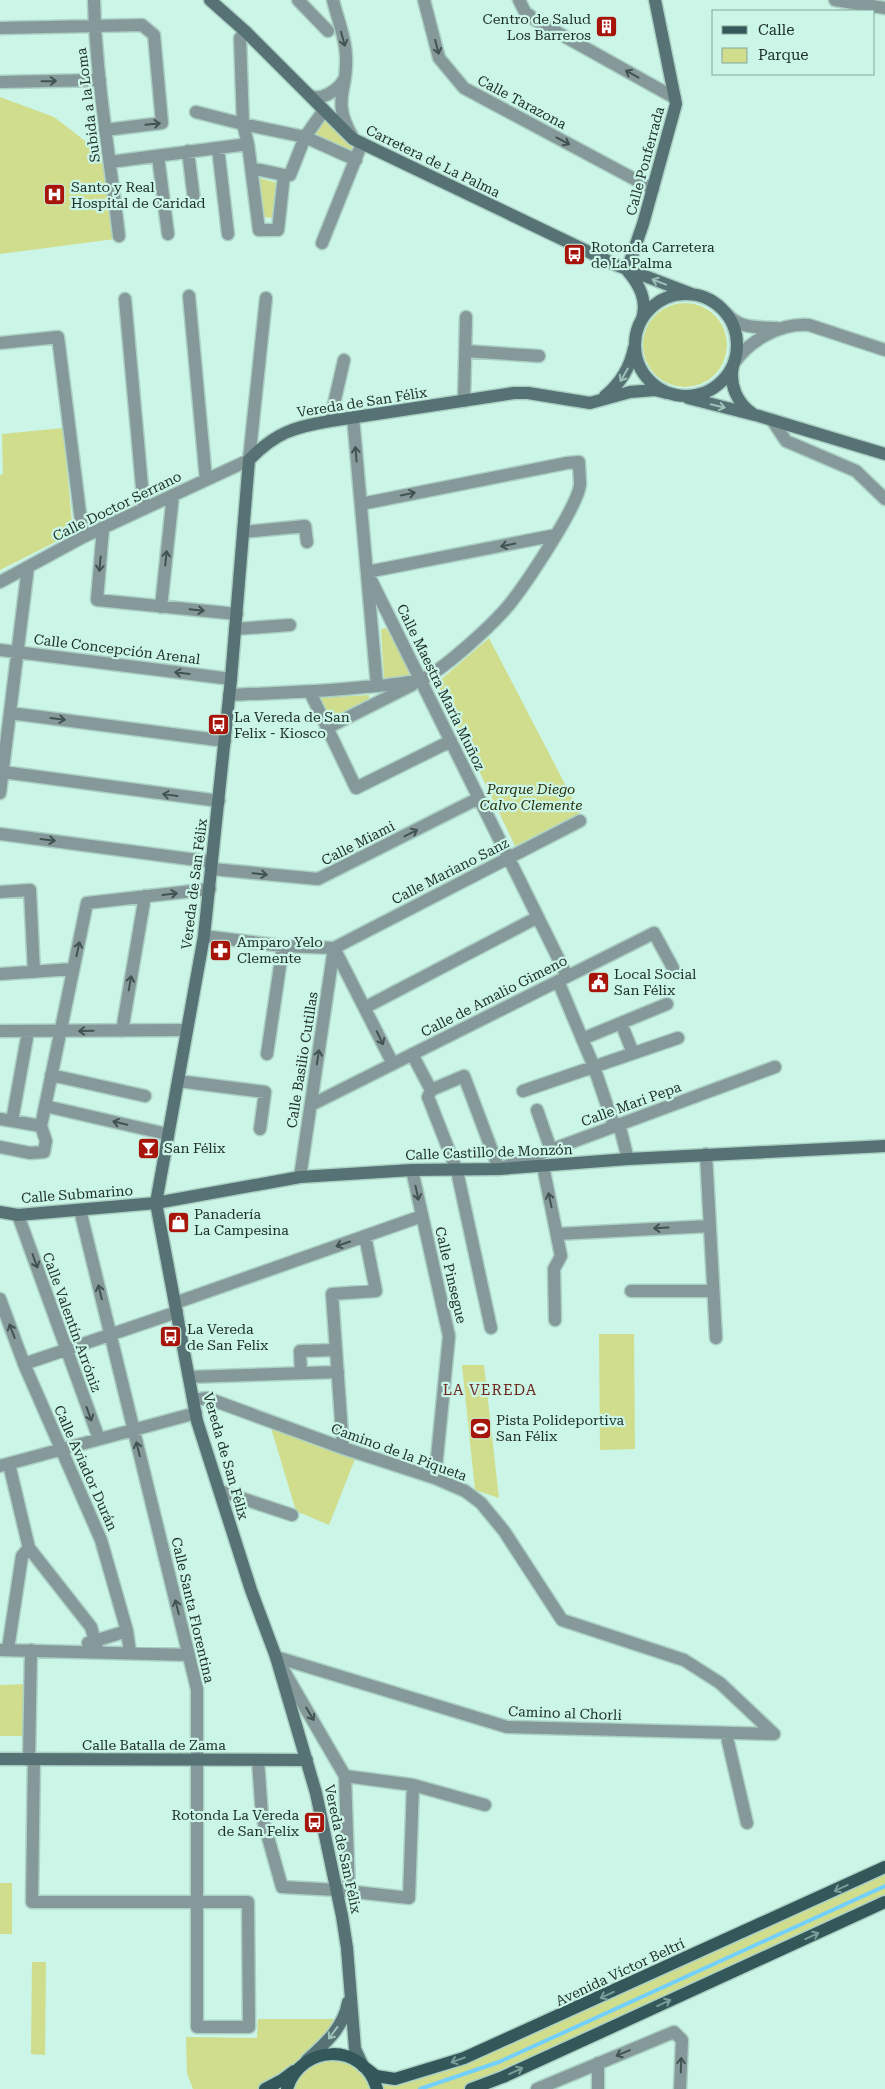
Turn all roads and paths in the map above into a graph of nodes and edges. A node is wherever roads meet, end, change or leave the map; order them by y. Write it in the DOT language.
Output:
graph roads {
  1 [pos="94,0"];
  2 [pos="210,0"];
  3 [pos="217,0"];
  4 [pos="298,0"];
  5 [pos="333,0"];
  6 [pos="424,0"];
  7 [pos="519,0"];
  8 [pos="655,0"];
  9 [pos="835,0"];
  10 [pos="839,0"];
  11 [pos="885,8"];
  12 [pos="95,27"];
  13 [pos="0,28"];
  14 [pos="328,31"];
  15 [pos="246,32"];
  16 [pos="344,78"];
  17 [pos="100,80"];
  18 [pos="0,82"];
  19 [pos="310,96"];
  20 [pos="675,98"];
  21 [pos="324,110"];
  22 [pos="196,112"];
  23 [pos="243,124"];
  24 [pos="105,130"];
  25 [pos="305,137"];
  26 [pos="358,141"];
  27 [pos="248,144"];
  28 [pos="218,148"];
  29 [pos="188,151"];
  30 [pos="158,156"];
  31 [pos="356,160"];
  32 [pos="110,162"];
  33 [pos="251,168"];
  34 [pos="284,175"];
  35 [pos="653,189"];
  36 [pos="194,200"];
  37 [pos="168,234"];
  38 [pos="228,234"];
  39 [pos="119,236"];
  40 [pos="322,243"];
  41 [pos="627,270"];
  42 [pos="692,294"];
  43 [pos="189,296"];
  44 [pos="266,298"];
  45 [pos="125,299"];
  46 [pos="726,313"];
  47 [pos="466,318"];
  48 [pos="641,321"];
  49 [pos="784,328"];
  50 [pos="635,342"];
  51 [pos="0,343"];
  52 [pos="885,350"];
  53 [pos="465,351"];
  54 [pos="540,356"];
  55 [pos="344,360"];
  56 [pos="734,363"];
  57 [pos="673,394"];
  58 [pos="599,400"];
  59 [pos="464,401"];
  60 [pos="757,416"];
  61 [pos="353,417"];
  62 [pos="772,420"];
  63 [pos="330,421"];
  64 [pos="885,454"];
  65 [pos="249,460"];
  66 [pos="206,480"];
  67 [pos="173,495"];
  68 [pos="885,499"];
  69 [pos="361,504"];
  70 [pos="144,509"];
  71 [pos="103,528"];
  72 [pos="243,532"];
  73 [pos="556,536"];
  74 [pos="83,537"];
  75 [pos="307,542"];
  76 [pos="28,567"];
  77 [pos="367,572"];
  78 [pos="0,582"];
  79 [pos="161,607"];
  80 [pos="237,614"];
  81 [pos="290,625"];
  82 [pos="235,630"];
  83 [pos="0,650"];
  84 [pos="17,652"];
  85 [pos="231,679"];
  86 [pos="421,680"];
  87 [pos="377,686"];
  88 [pos="310,692"];
  89 [pos="229,695"];
  90 [pos="10,713"];
  91 [pos="327,728"];
  92 [pos="225,741"];
  93 [pos="451,741"];
  94 [pos="2,772"];
  95 [pos="0,793"];
  96 [pos="479,798"];
  97 [pos="219,801"];
  98 [pos="580,821"];
  99 [pos="0,834"];
  100 [pos="508,857"];
  101 [pos="212,865"];
  102 [pos="210,889"];
  103 [pos="0,892"];
  104 [pos="145,896"];
  105 [pos="538,917"];
  106 [pos="204,936"];
  107 [pos="284,946"];
  108 [pos="334,948"];
  109 [pos="673,968"];
  110 [pos="74,969"];
  111 [pos="34,972"];
  112 [pos="0,974"];
  113 [pos="563,979"];
  114 [pos="667,1004"];
  115 [pos="366,1007"];
  116 [pos="621,1023"];
  117 [pos="188,1030"];
  118 [pos="0,1031"];
  119 [pos="60,1031"];
  120 [pos="122,1031"];
  121 [pos="28,1032"];
  122 [pos="678,1038"];
  123 [pos="582,1039"];
  124 [pos="633,1053"];
  125 [pos="267,1054"];
  126 [pos="412,1054"];
  127 [pos="393,1064"];
  128 [pos="594,1067"];
  129 [pos="775,1067"];
  130 [pos="51,1075"];
  131 [pos="178,1081"];
  132 [pos="431,1090"];
  133 [pos="522,1091"];
  134 [pos="145,1096"];
  135 [pos="311,1105"];
  136 [pos="45,1106"];
  137 [pos="537,1110"];
  138 [pos="6,1120"];
  139 [pos="41,1126"];
  140 [pos="617,1126"];
  141 [pos="260,1129"];
  142 [pos="168,1134"];
  143 [pos="885,1146"];
  144 [pos="0,1147"];
  145 [pos="551,1150"];
  146 [pos="706,1154"];
  147 [pos="628,1159"];
  148 [pos="543,1166"];
  149 [pos="498,1169"];
  150 [pos="412,1170"];
  151 [pos="457,1171"];
  152 [pos="300,1177"];
  153 [pos="156,1203"];
  154 [pos="80,1210"];
  155 [pos="0,1212"];
  156 [pos="18,1215"];
  157 [pos="422,1216"];
  158 [pos="710,1226"];
  159 [pos="557,1234"];
  160 [pos="365,1236"];
  161 [pos="713,1290"];
  162 [pos="631,1291"];
  163 [pos="0,1299"];
  164 [pos="176,1308"];
  165 [pos="555,1320"];
  166 [pos="491,1328"];
  167 [pos="110,1334"];
  168 [pos="716,1338"];
  169 [pos="67,1350"];
  170 [pos="336,1350"];
  171 [pos="24,1364"];
  172 [pos="338,1372"];
  173 [pos="301,1373"];
  174 [pos="189,1377"];
  175 [pos="194,1406"];
  176 [pos="134,1430"];
  177 [pos="98,1439"];
  178 [pos="343,1448"];
  179 [pos="61,1450"];
  180 [pos="4,1465"];
  181 [pos="435,1478"];
  182 [pos="220,1491"];
  183 [pos="292,1515"];
  184 [pos="29,1548"];
  185 [pos="126,1631"];
  186 [pos="97,1646"];
  187 [pos="4,1650"];
  188 [pos="31,1650"];
  189 [pos="130,1652"];
  190 [pos="189,1654"];
  191 [pos="276,1658"];
  192 [pos="726,1733"];
  193 [pos="774,1734"];
  194 [pos="0,1759"];
  195 [pos="31,1760"];
  196 [pos="197,1760"];
  197 [pos="258,1760"];
  198 [pos="307,1760"];
  199 [pos="346,1776"];
  200 [pos="413,1785"];
  201 [pos="485,1805"];
  202 [pos="747,1823"];
  203 [pos="885,1867"];
  204 [pos="343,1891"];
  205 [pos="198,1902"];
  206 [pos="885,1902"];
  207 [pos="349,1992"];
  208 [pos="598,2064"];
  209 [pos="302,2065"];
  210 [pos="363,2066"];
  211 [pos="264,2089"];
  212 [pos="287,2089"];
  213 [pos="377,2089"];
  214 [pos="471,2089"];
  215 [pos="537,2089"];
  216 [pos="598,2089"];
  217 [pos="680,2089"];
  1 -- 12 [label="street, Subida a la Loma"];
  2 -- 15 [label="main road, Carretera de La Palma"];
  3 -- 15 [label="main road"];
  4 -- 14 [label="street"];
  5 -- 16 [label="street, one-way"];
  6 -- 35 [label="street, Calle Tarazona, one-way"];
  20 -- 7 [label="street, one-way"];
  8 -- 20 [label="main road, Calle Ponferrada"];
  9 -- 10 [label="street"];
  10 -- 11 [label="street"];
  12 -- 13 [label="street"];
  12 -- 17 [label="street, Subida a la Loma"];
  24 -- 12 [label="street, one-way"];
  15 -- 19 [label="main road, Carretera de La Palma"];
  15 -- 23 [label="street"];
  16 -- 19 [label="street"];
  16 -- 26 [label="street"];
  18 -- 17 [label="street, one-way"];
  17 -- 24 [label="street, Subida a la Loma"];
  19 -- 21 [label="main road, Carretera de La Palma"];
  20 -- 35 [label="main road, Calle Ponferrada"];
  21 -- 25 [label="street"];
  21 -- 26 [label="main road, Carretera de La Palma"];
  22 -- 23 [label="street"];
  23 -- 25 [label="street"];
  23 -- 27 [label="street"];
  24 -- 32 [label="street, Subida a la Loma"];
  25 -- 31 [label="street"];
  25 -- 34 [label="street"];
  26 -- 31 [label="street"];
  26 -- 41 [label="main road, Carretera de La Palma"];
  27 -- 28 [label="street"];
  27 -- 33 [label="street"];
  28 -- 29 [label="street"];
  28 -- 38 [label="street"];
  29 -- 30 [label="street"];
  29 -- 36 [label="street"];
  30 -- 32 [label="street"];
  30 -- 37 [label="street"];
  31 -- 40 [label="street"];
  32 -- 39 [label="street, Subida a la Loma"];
  33 -- 34 [label="street"];
  33 -- 34 [label="street"];
  35 -- 41 [label="main road, Calle Ponferrada"];
  42 -- 41 [label="main road, Carretera de La Palma, one-way"];
  41 -- 48 [label="main road"];
  42 -- 46 [label="main road"];
  42 -- 48 [label="main road"];
  43 -- 66 [label="street"];
  44 -- 65 [label="street"];
  45 -- 70 [label="street"];
  46 -- 49 [label="street"];
  46 -- 56 [label="main road"];
  47 -- 53 [label="street"];
  48 -- 50 [label="main road"];
  49 -- 52 [label="street"];
  49 -- 56 [label="street"];
  50 -- 57 [label="main road"];
  50 -- 58 [label="main road, one-way"];
  51 -- 74 [label="street"];
  53 -- 54 [label="street"];
  53 -- 59 [label="street"];
  55 -- 63 [label="street"];
  56 -- 57 [label="main road"];
  56 -- 60 [label="main road"];
  57 -- 58 [label="main road, Vereda de San Félix"];
  57 -- 60 [label="main road, one-way"];
  58 -- 59 [label="main road, Vereda de San Félix"];
  59 -- 61 [label="main road, Vereda de San Félix"];
  60 -- 62 [label="main road"];
  61 -- 63 [label="main road, Vereda de San Félix"];
  69 -- 61 [label="street, Calle Maestra María Muñoz, one-way"];
  62 -- 64 [label="main road"];
  62 -- 68 [label="street"];
  63 -- 65 [label="main road, Vereda de San Félix"];
  65 -- 66 [label="street, Calle Doctor Serrano"];
  65 -- 72 [label="main road, Vereda de San Félix"];
  66 -- 67 [label="street, Calle Doctor Serrano"];
  67 -- 70 [label="street, Calle Doctor Serrano"];
  79 -- 67 [label="street, one-way"];
  69 -- 73 [label="street, one-way"];
  69 -- 77 [label="street, Calle Maestra María Muñoz"];
  70 -- 71 [label="street, Calle Doctor Serrano"];
  71 -- 74 [label="street, Calle Doctor Serrano"];
  71 -- 79 [label="street, one-way"];
  72 -- 75 [label="street"];
  72 -- 80 [label="main road, Vereda de San Félix"];
  73 -- 77 [label="street, one-way"];
  73 -- 86 [label="street"];
  74 -- 76 [label="street, Calle Doctor Serrano"];
  76 -- 78 [label="street, Calle Doctor Serrano"];
  76 -- 84 [label="street"];
  77 -- 86 [label="street, Calle Maestra María Muñoz"];
  77 -- 87 [label="street, Calle Maestra María Muñoz"];
  79 -- 80 [label="street, one-way"];
  80 -- 82 [label="main road, Vereda de San Félix"];
  81 -- 82 [label="street"];
  82 -- 85 [label="main road, Vereda de San Félix"];
  83 -- 84 [label="street, Calle Concepción Arenal"];
  85 -- 84 [label="street, Calle Concepción Arenal, one-way"];
  84 -- 90 [label="street"];
  85 -- 89 [label="main road, Vereda de San Félix"];
  86 -- 87 [label="street"];
  86 -- 91 [label="street"];
  86 -- 93 [label="street, Calle Maestra María Muñoz"];
  87 -- 88 [label="street"];
  88 -- 89 [label="street"];
  88 -- 91 [label="street"];
  89 -- 92 [label="main road, Vereda de San Félix"];
  90 -- 92 [label="street, one-way"];
  90 -- 94 [label="street"];
  91 -- 93 [label="street"];
  92 -- 97 [label="main road, Vereda de San Félix"];
  93 -- 96 [label="street, Calle Maestra María Muñoz"];
  94 -- 95 [label="street"];
  97 -- 94 [label="street, one-way"];
  96 -- 100 [label="street, Calle Maestra María Muñoz"];
  101 -- 96 [label="street, Calle Miami, one-way"];
  97 -- 101 [label="main road, Vereda de San Félix"];
  98 -- 100 [label="street, Calle Mariano Sanz"];
  99 -- 101 [label="street, Calle Miami, one-way"];
  100 -- 105 [label="street, Calle Maestra María Muñoz"];
  100 -- 108 [label="street, Calle Mariano Sanz"];
  101 -- 102 [label="main road, Vereda de San Félix"];
  104 -- 102 [label="street, one-way"];
  102 -- 106 [label="main road, Vereda de San Félix"];
  103 -- 111 [label="street"];
  110 -- 104 [label="street, one-way"];
  120 -- 104 [label="street, one-way"];
  105 -- 113 [label="street, Calle Maestra María Muñoz"];
  105 -- 115 [label="street"];
  106 -- 107 [label="street"];
  106 -- 117 [label="main road, Vereda de San Félix"];
  107 -- 108 [label="street"];
  107 -- 125 [label="street"];
  108 -- 115 [label="street"];
  135 -- 108 [label="street, Calle Basilio Cutillas, one-way"];
  109 -- 113 [label="street, Calle de Amalio Gimeno"];
  110 -- 111 [label="street"];
  110 -- 119 [label="street"];
  111 -- 112 [label="street"];
  113 -- 123 [label="street, Calle Maestra María Muñoz"];
  113 -- 126 [label="street, Calle de Amalio Gimeno"];
  114 -- 116 [label="street"];
  115 -- 127 [label="street, one-way"];
  116 -- 123 [label="street"];
  116 -- 124 [label="street"];
  117 -- 120 [label="street"];
  117 -- 131 [label="main road, Vereda de San Félix"];
  118 -- 121 [label="street"];
  120 -- 119 [label="street, one-way"];
  119 -- 121 [label="street"];
  119 -- 130 [label="street"];
  121 -- 138 [label="street"];
  122 -- 124 [label="street"];
  123 -- 128 [label="street, Calle Maestra María Muñoz"];
  124 -- 128 [label="street"];
  126 -- 127 [label="street, Calle de Amalio Gimeno"];
  126 -- 132 [label="street"];
  127 -- 135 [label="street, Calle de Amalio Gimeno"];
  128 -- 133 [label="street"];
  128 -- 140 [label="street, Calle Maestra María Muñoz"];
  129 -- 140 [label="street, Calle Mari Pepa"];
  130 -- 134 [label="street"];
  130 -- 136 [label="street"];
  131 -- 141 [label="street"];
  131 -- 142 [label="main road, Vereda de San Félix"];
  132 -- 149 [label="street"];
  132 -- 151 [label="street"];
  135 -- 152 [label="street, Calle Basilio Cutillas"];
  136 -- 139 [label="street"];
  142 -- 136 [label="street, one-way"];
  137 -- 145 [label="street"];
  138 -- 139 [label="street"];
  139 -- 144 [label="street"];
  140 -- 145 [label="street, Calle Mari Pepa"];
  140 -- 147 [label="street, Calle Maestra María Muñoz"];
  142 -- 153 [label="main road, Vereda de San Félix"];
  143 -- 146 [label="main road, Calle Castillo de Monzón"];
  145 -- 149 [label="street, Calle Mari Pepa"];
  146 -- 147 [label="main road, Calle Castillo de Monzón"];
  146 -- 158 [label="street"];
  147 -- 148 [label="main road, Calle Castillo de Monzón"];
  148 -- 149 [label="main road, Calle Castillo de Monzón"];
  159 -- 148 [label="street, one-way"];
  149 -- 151 [label="main road, Calle Castillo de Monzón"];
  150 -- 151 [label="main road, Calle Castillo de Monzón"];
  150 -- 152 [label="main road, Calle Castillo de Monzón"];
  150 -- 157 [label="street, Calle Pinsegue, one-way"];
  151 -- 166 [label="street"];
  152 -- 153 [label="main road, Calle Castillo de Monzón"];
  153 -- 154 [label="main road, Calle Submarino"];
  153 -- 164 [label="main road, Vereda de San Félix"];
  154 -- 156 [label="main road, Calle Submarino"];
  167 -- 154 [label="street, Calle Santa Florentina, one-way"];
  155 -- 156 [label="main road, Calle Submarino"];
  156 -- 169 [label="street, Calle Valentín Arróniz, one-way"];
  157 -- 160 [label="street"];
  157 -- 181 [label="street, Calle Pinsegue"];
  158 -- 159 [label="street, one-way"];
  158 -- 161 [label="street"];
  159 -- 165 [label="street"];
  160 -- 164 [label="street, one-way"];
  160 -- 170 [label="street"];
  161 -- 162 [label="street"];
  161 -- 168 [label="street"];
  171 -- 163 [label="street, Calle Aviador Durán, one-way"];
  164 -- 167 [label="street"];
  164 -- 174 [label="main road, Vereda de San Félix"];
  167 -- 169 [label="street"];
  167 -- 176 [label="street, Calle Santa Florentina"];
  169 -- 171 [label="street"];
  169 -- 177 [label="street, Calle Valentín Arróniz, one-way"];
  170 -- 172 [label="street"];
  170 -- 173 [label="street"];
  171 -- 179 [label="street, Calle Aviador Durán"];
  172 -- 173 [label="street"];
  172 -- 178 [label="street"];
  173 -- 174 [label="street"];
  174 -- 175 [label="main road, Vereda de San Félix"];
  175 -- 176 [label="street, Camino de la Piqueta"];
  175 -- 178 [label="street, Camino de la Piqueta"];
  175 -- 182 [label="main road, Vereda de San Félix"];
  176 -- 177 [label="street, Camino de la Piqueta"];
  190 -- 176 [label="street, Calle Santa Florentina, one-way"];
  177 -- 179 [label="street, Camino de la Piqueta"];
  178 -- 181 [label="street, Camino de la Piqueta"];
  179 -- 180 [label="street, Camino de la Piqueta"];
  179 -- 185 [label="street, Calle Aviador Durán"];
  180 -- 184 [label="street"];
  181 -- 193 [label="street, Camino de la Piqueta"];
  182 -- 183 [label="street"];
  182 -- 191 [label="main road, Vereda de San Félix"];
  184 -- 186 [label="street"];
  184 -- 187 [label="street"];
  185 -- 186 [label="street"];
  185 -- 189 [label="street, Calle Aviador Durán"];
  186 -- 188 [label="street"];
  186 -- 189 [label="street"];
  187 -- 188 [label="street"];
  188 -- 195 [label="street"];
  189 -- 190 [label="street"];
  190 -- 196 [label="street, Calle Santa Florentina"];
  191 -- 192 [label="street, Camino al Chorli"];
  191 -- 198 [label="main road, Vereda de San Félix"];
  191 -- 199 [label="street, Vereda de San Félix, one-way"];
  192 -- 193 [label="street, Camino al Chorli"];
  192 -- 202 [label="street"];
  194 -- 195 [label="main road, Calle Batalla de Zama"];
  195 -- 196 [label="main road, Calle Batalla de Zama"];
  195 -- 205 [label="street"];
  196 -- 197 [label="main road, Calle Batalla de Zama"];
  196 -- 205 [label="street, Calle Santa Florentina"];
  197 -- 198 [label="main road, Calle Batalla de Zama"];
  197 -- 204 [label="street"];
  198 -- 204 [label="main road, Vereda de San Félix"];
  199 -- 200 [label="street"];
  199 -- 204 [label="street"];
  200 -- 201 [label="street"];
  200 -- 204 [label="street"];
  203 -- 210 [label="main road, Avenida Víctor Beltrí, one-way"];
  204 -- 207 [label="main road, Vereda de San Félix"];
  205 -- 205 [label="street, Calle Santa Florentina"];
  214 -- 206 [label="main road, one-way"];
  207 -- 209 [label="main road, one-way"];
  207 -- 210 [label="main road"];
  208 -- 215 [label="street"];
  208 -- 216 [label="street"];
  217 -- 208 [label="street, one-way"];
  209 -- 210 [label="main road, Avenida Víctor Beltrí"];
  209 -- 211 [label="main road"];
  209 -- 212 [label="main road"];
  210 -- 213 [label="main road"];
}
